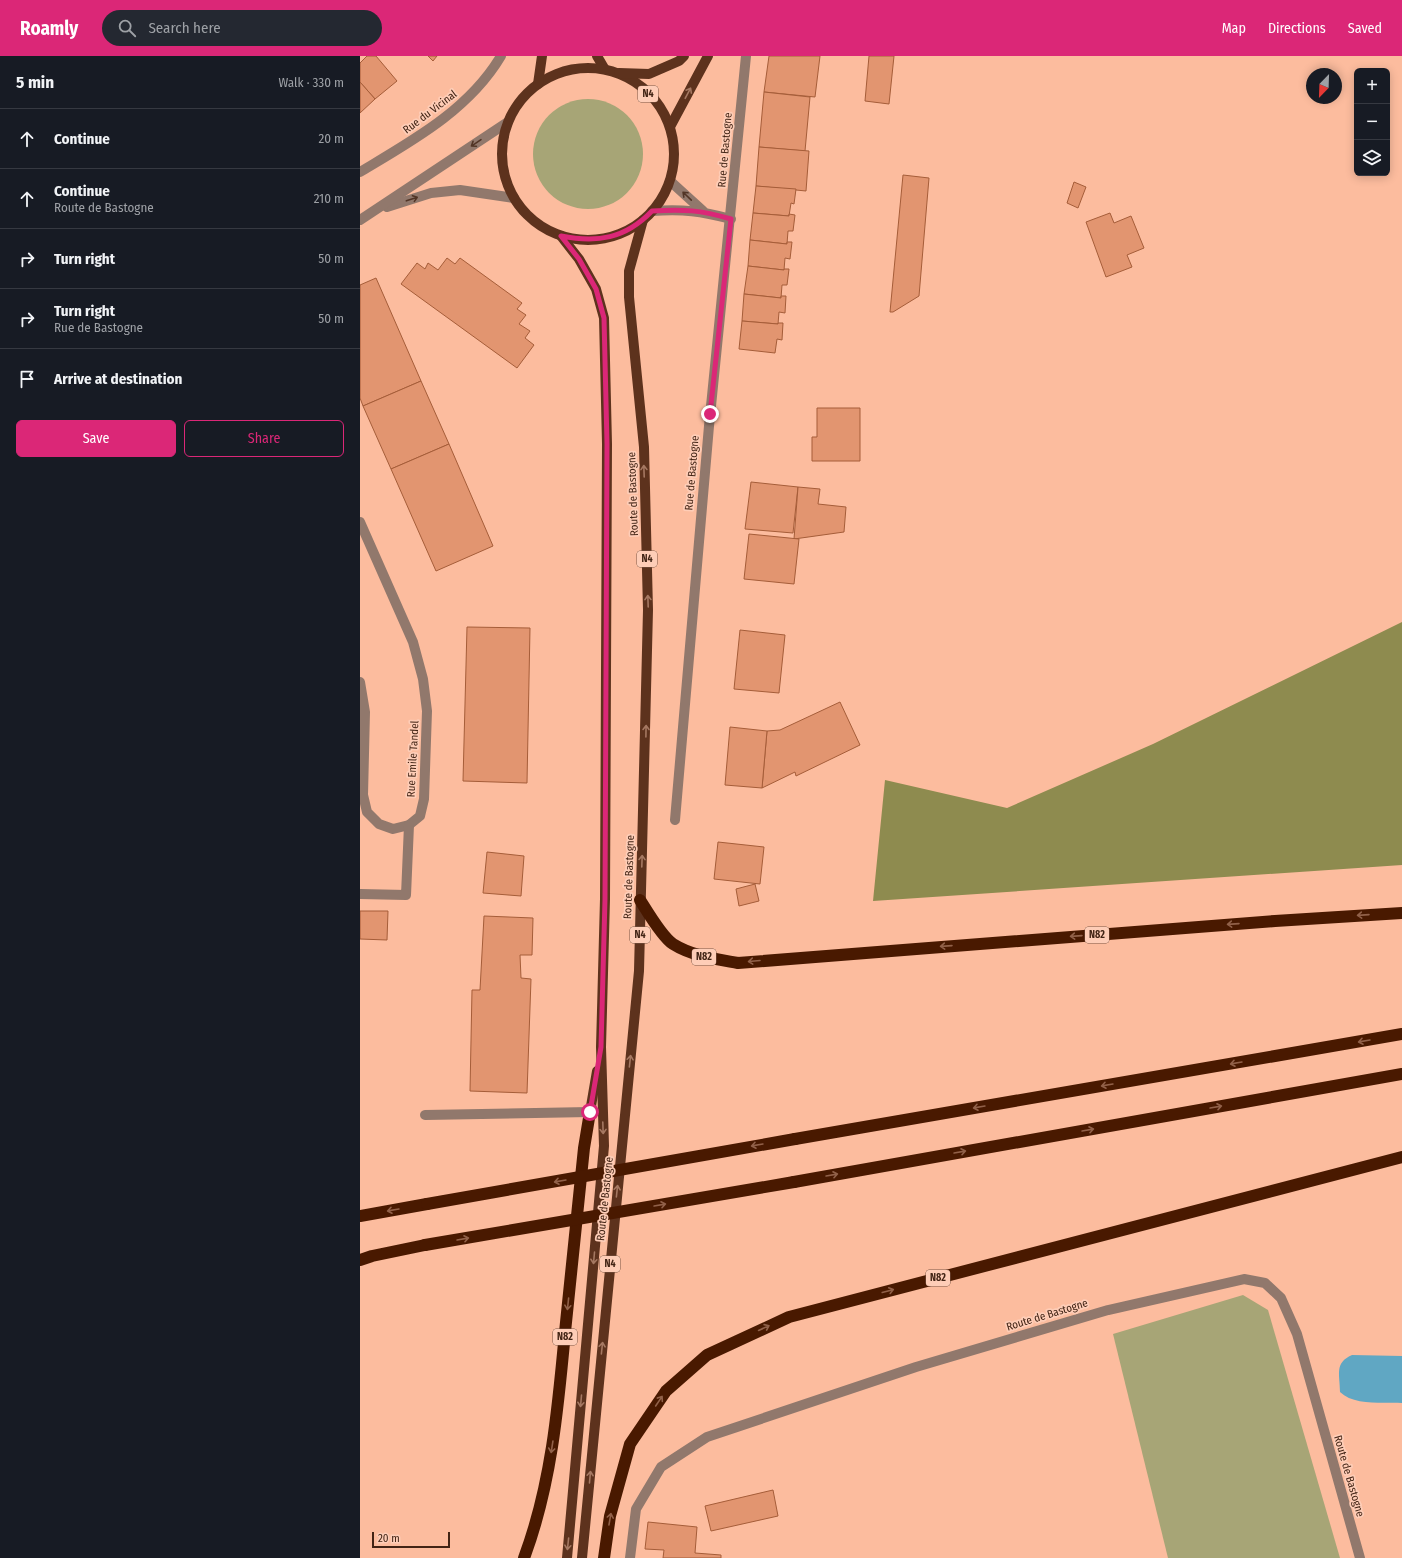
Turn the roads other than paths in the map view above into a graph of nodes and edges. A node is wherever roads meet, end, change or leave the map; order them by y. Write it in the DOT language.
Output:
graph roads {
  1 [pos="501,56"];
  2 [pos="542,56"];
  3 [pos="597,56"];
  4 [pos="684,56"];
  5 [pos="708,56"];
  6 [pos="746,56"];
  7 [pos="604,68"];
  8 [pos="615,72"];
  9 [pos="538,84"];
  10 [pos="508,122"];
  11 [pos="670,127"];
  12 [pos="360,172"];
  13 [pos="670,181"];
  14 [pos="514,198"];
  15 [pos="375,211"];
  16 [pos="652,211"];
  17 [pos="703,211"];
  18 [pos="731,219"];
  19 [pos="360,220"];
  20 [pos="643,220"];
  21 [pos="561,236"];
  22 [pos="360,522"];
  23 [pos="360,682"];
  24 [pos="675,820"];
  25 [pos="409,825"];
  26 [pos="360,894"];
  27 [pos="640,900"];
  28 [pos="1402,913"];
  29 [pos="1402,1034"];
  30 [pos="601,1047"];
  31 [pos="1402,1074"];
  32 [pos="590,1112"];
  33 [pos="425,1115"];
  34 [pos="1402,1157"];
  35 [pos="360,1216"];
  36 [pos="360,1260"];
  37 [pos="524,1558"];
  38 [pos="567,1558"];
  39 [pos="582,1558"];
  40 [pos="604,1558"];
  41 [pos="630,1558"];
  42 [pos="1360,1558"];
  1 -- 12 [label="street, Rue du Vicinal"];
  2 -- 9 [label="main road"];
  3 -- 7 [label="main road"];
  4 -- 8 [label="main road"];
  11 -- 5 [label="main road, one-way"];
  6 -- 18 [label="street, Rue de Bastogne"];
  7 -- 8 [label="main road, N4"];
  7 -- 9 [label="main road, N4"];
  8 -- 11 [label="main road, N4"];
  9 -- 10 [label="main road, N4"];
  10 -- 14 [label="main road, N4"];
  10 -- 15 [label="street, one-way"];
  11 -- 13 [label="main road, N4"];
  13 -- 16 [label="main road, N4"];
  17 -- 13 [label="street, one-way"];
  15 -- 14 [label="street, one-way"];
  14 -- 21 [label="main road, N4"];
  15 -- 19 [label="street"];
  16 -- 17 [label="street"];
  16 -- 20 [label="main road, N4"];
  17 -- 18 [label="street"];
  18 -- 24 [label="street, Rue de Bastogne"];
  20 -- 21 [label="main road, N4"];
  27 -- 20 [label="main road, Route de Bastogne / N4, one-way"];
  21 -- 30 [label="main road, Route de Bastogne / N4"];
  22 -- 25 [label="street, Rue Emile Tandel"];
  23 -- 25 [label="street"];
  25 -- 26 [label="street"];
  28 -- 27 [label="highway, N82, one-way"];
  39 -- 27 [label="main road, Route de Bastogne / N4, one-way"];
  29 -- 35 [label="highway, one-way, bridge"];
  30 -- 32 [label="main road, N82"];
  30 -- 38 [label="main road, Route de Bastogne / N4, one-way"];
  36 -- 31 [label="highway, one-way, bridge"];
  32 -- 33 [label="street"];
  32 -- 37 [label="highway, N82, one-way"];
  40 -- 34 [label="highway, N82, one-way"];
  41 -- 42 [label="street, Route de Bastogne"];
}
